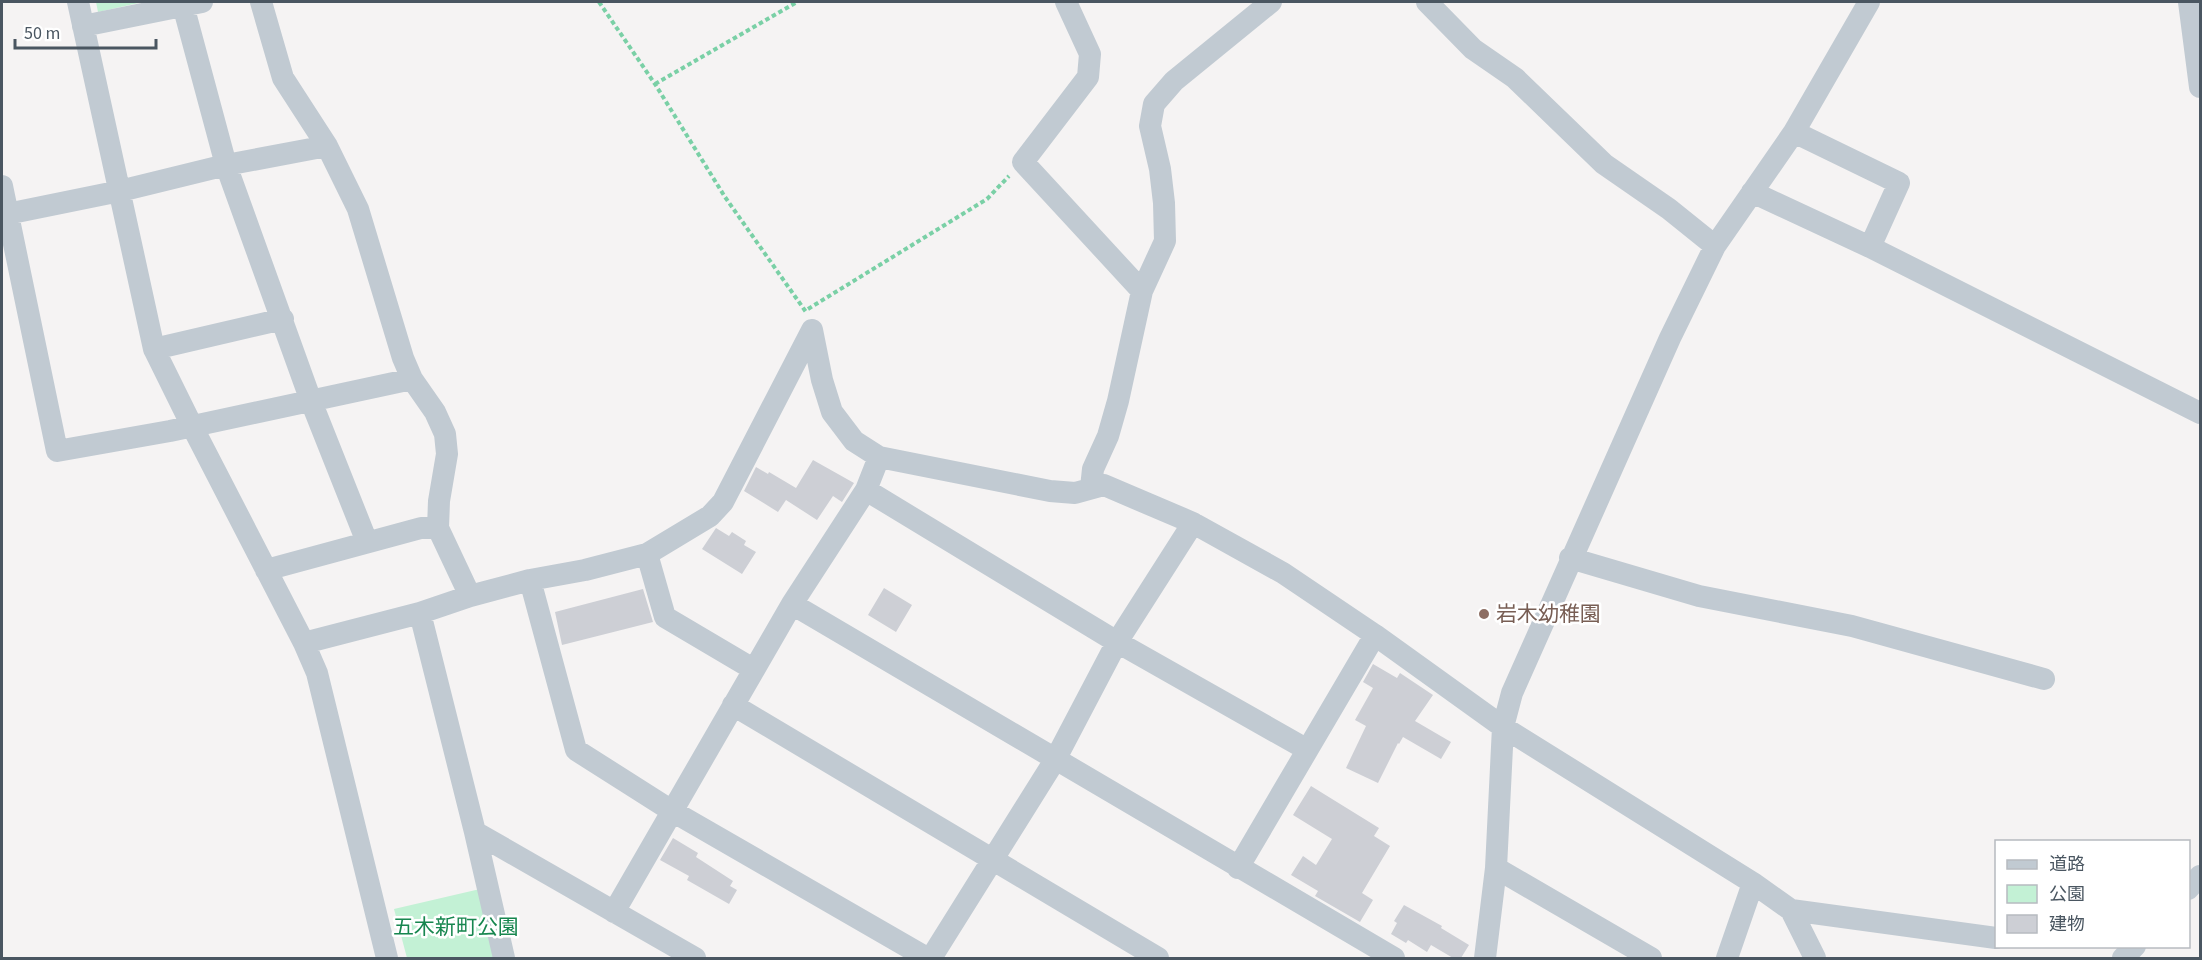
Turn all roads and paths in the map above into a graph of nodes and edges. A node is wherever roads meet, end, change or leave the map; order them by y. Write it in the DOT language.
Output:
graph roads {
  1 [pos="78,2"];
  2 [pos="261,2"];
  3 [pos="599,2"];
  4 [pos="797,2"];
  5 [pos="1066,2"];
  6 [pos="1271,2"];
  7 [pos="1427,2"];
  8 [pos="1869,2"];
  9 [pos="2189,2"];
  10 [pos="192,3"];
  11 [pos="83,26"];
  12 [pos="655,84"];
  13 [pos="2200,87"];
  14 [pos="1794,132"];
  15 [pos="327,146"];
  16 [pos="1023,162"];
  17 [pos="226,165"];
  18 [pos="2,186"];
  19 [pos="120,191"];
  20 [pos="1752,192"];
  21 [pos="5,215"];
  22 [pos="1715,246"];
  23 [pos="1870,247"];
  24 [pos="1142,291"];
  25 [pos="283,319"];
  26 [pos="809,321"];
  27 [pos="154,350"];
  28 [pos="412,379"];
  29 [pos="311,401"];
  30 [pos="2200,413"];
  31 [pos="192,426"];
  32 [pos="879,457"];
  33 [pos="1091,488"];
  34 [pos="866,490"];
  35 [pos="1193,523"];
  36 [pos="438,528"];
  37 [pos="367,542"];
  38 [pos="647,554"];
  39 [pos="1570,558"];
  40 [pos="266,570"];
  41 [pos="530,580"];
  42 [pos="470,597"];
  43 [pos="792,604"];
  44 [pos="420,614"];
  45 [pos="1375,635"];
  46 [pos="1117,642"];
  47 [pos="304,643"];
  48 [pos="753,669"];
  49 [pos="2044,679"];
  50 [pos="733,705"];
  51 [pos="1503,727"];
  52 [pos="1306,749"];
  53 [pos="1055,760"];
  54 [pos="672,811"];
  55 [pos="475,832"];
  56 [pos="991,861"];
  57 [pos="1238,868"];
  58 [pos="1496,868"];
  59 [pos="1753,884"];
  60 [pos="1791,910"];
  61 [pos="614,912"];
  62 [pos="1995,938"];
  63 [pos="387,958"];
  64 [pos="504,958"];
  65 [pos="695,958"];
  66 [pos="927,958"];
  67 [pos="932,958"];
  68 [pos="1158,958"];
  69 [pos="1394,958"];
  70 [pos="1485,958"];
  71 [pos="1651,958"];
  72 [pos="1727,958"];
  73 [pos="1815,958"];
  1 -- 11 [label="street"];
  2 -- 15 [label="street"];
  3 -- 12 [label="path"];
  4 -- 12 [label="path"];
  5 -- 16 [label="street"];
  6 -- 24 [label="street"];
  7 -- 22 [label="street"];
  8 -- 14 [label="street"];
  9 -- 13 [label="street"];
  10 -- 11 [label="street"];
  10 -- 17 [label="street"];
  11 -- 19 [label="street"];
  12 -- 26 [label="path"];
  14 -- 20 [label="street"];
  14 -- 23 [label="street"];
  15 -- 17 [label="street"];
  15 -- 28 [label="street"];
  16 -- 24 [label="street"];
  16 -- 26 [label="path"];
  17 -- 19 [label="street"];
  17 -- 25 [label="street"];
  18 -- 21 [label="street"];
  19 -- 21 [label="street"];
  19 -- 27 [label="street"];
  20 -- 22 [label="street"];
  20 -- 23 [label="street"];
  21 -- 31 [label="street"];
  22 -- 39 [label="street"];
  23 -- 30 [label="street"];
  24 -- 33 [label="street"];
  25 -- 27 [label="street"];
  25 -- 29 [label="street"];
  26 -- 32 [label="street"];
  26 -- 38 [label="street"];
  27 -- 31 [label="street"];
  28 -- 29 [label="street"];
  28 -- 36 [label="street"];
  29 -- 31 [label="street"];
  29 -- 37 [label="street"];
  31 -- 40 [label="street"];
  32 -- 33 [label="street"];
  32 -- 34 [label="street"];
  33 -- 35 [label="street"];
  34 -- 43 [label="street"];
  34 -- 46 [label="street"];
  35 -- 45 [label="street"];
  35 -- 46 [label="street"];
  36 -- 37 [label="street"];
  36 -- 42 [label="street"];
  37 -- 40 [label="street"];
  38 -- 41 [label="street"];
  38 -- 48 [label="street"];
  39 -- 49 [label="street"];
  39 -- 51 [label="street"];
  40 -- 47 [label="street"];
  41 -- 42 [label="street"];
  41 -- 54 [label="street"];
  42 -- 44 [label="street"];
  43 -- 48 [label="street"];
  43 -- 53 [label="street"];
  44 -- 47 [label="street"];
  44 -- 55 [label="street"];
  45 -- 51 [label="street"];
  45 -- 52 [label="street"];
  46 -- 52 [label="street"];
  46 -- 53 [label="street"];
  47 -- 63 [label="street"];
  48 -- 50 [label="street"];
  50 -- 54 [label="street"];
  50 -- 56 [label="street"];
  51 -- 58 [label="street"];
  51 -- 59 [label="street"];
  52 -- 57 [label="street"];
  53 -- 56 [label="street"];
  53 -- 57 [label="street"];
  54 -- 61 [label="street"];
  54 -- 66 [label="street"];
  55 -- 61 [label="street"];
  55 -- 64 [label="street"];
  56 -- 67 [label="street"];
  56 -- 68 [label="street"];
  57 -- 69 [label="street"];
  58 -- 70 [label="street"];
  58 -- 71 [label="street"];
  59 -- 60 [label="street"];
  59 -- 72 [label="street"];
  60 -- 62 [label="street"];
  60 -- 73 [label="street"];
  61 -- 65 [label="street"];
}
